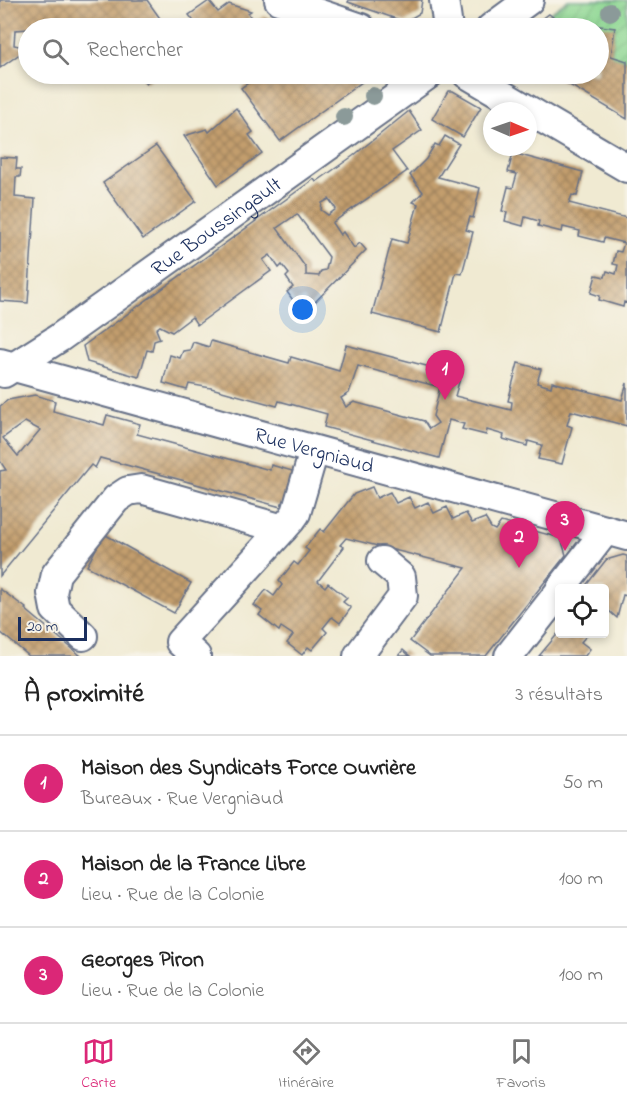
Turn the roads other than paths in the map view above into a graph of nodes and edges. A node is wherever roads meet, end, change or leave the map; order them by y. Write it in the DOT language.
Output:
graph roads {
  1 [pos="279,0"];
  2 [pos="444,0"];
  3 [pos="529,0"];
  4 [pos="332,18"];
  5 [pos="447,18"];
  6 [pos="504,18"];
  7 [pos="415,84"];
  8 [pos="484,84"];
  9 [pos="627,168"];
  10 [pos="5,368"];
  11 [pos="314,451"];
  12 [pos="283,529"];
  13 [pos="617,533"];
  14 [pos="382,561"];
  15 [pos="566,584"];
  16 [pos="555,596"];
  17 [pos="83,636"];
  18 [pos="196,656"];
  19 [pos="358,656"];
  20 [pos="509,656"];
  1 -- 4 [label="street"];
  2 -- 5 [label="street"];
  3 -- 6 [label="street"];
  7 -- 10 [label="street, Rue Boussingault"];
  8 -- 9 [label="street"];
  10 -- 11 [label="street, Rue Vergniaud"];
  11 -- 12 [label="street"];
  11 -- 13 [label="street, Rue Vergniaud"];
  12 -- 17 [label="street"];
  12 -- 18 [label="street"];
  13 -- 15 [label="street"];
  14 -- 19 [label="street"];
  16 -- 20 [label="street"];
}
